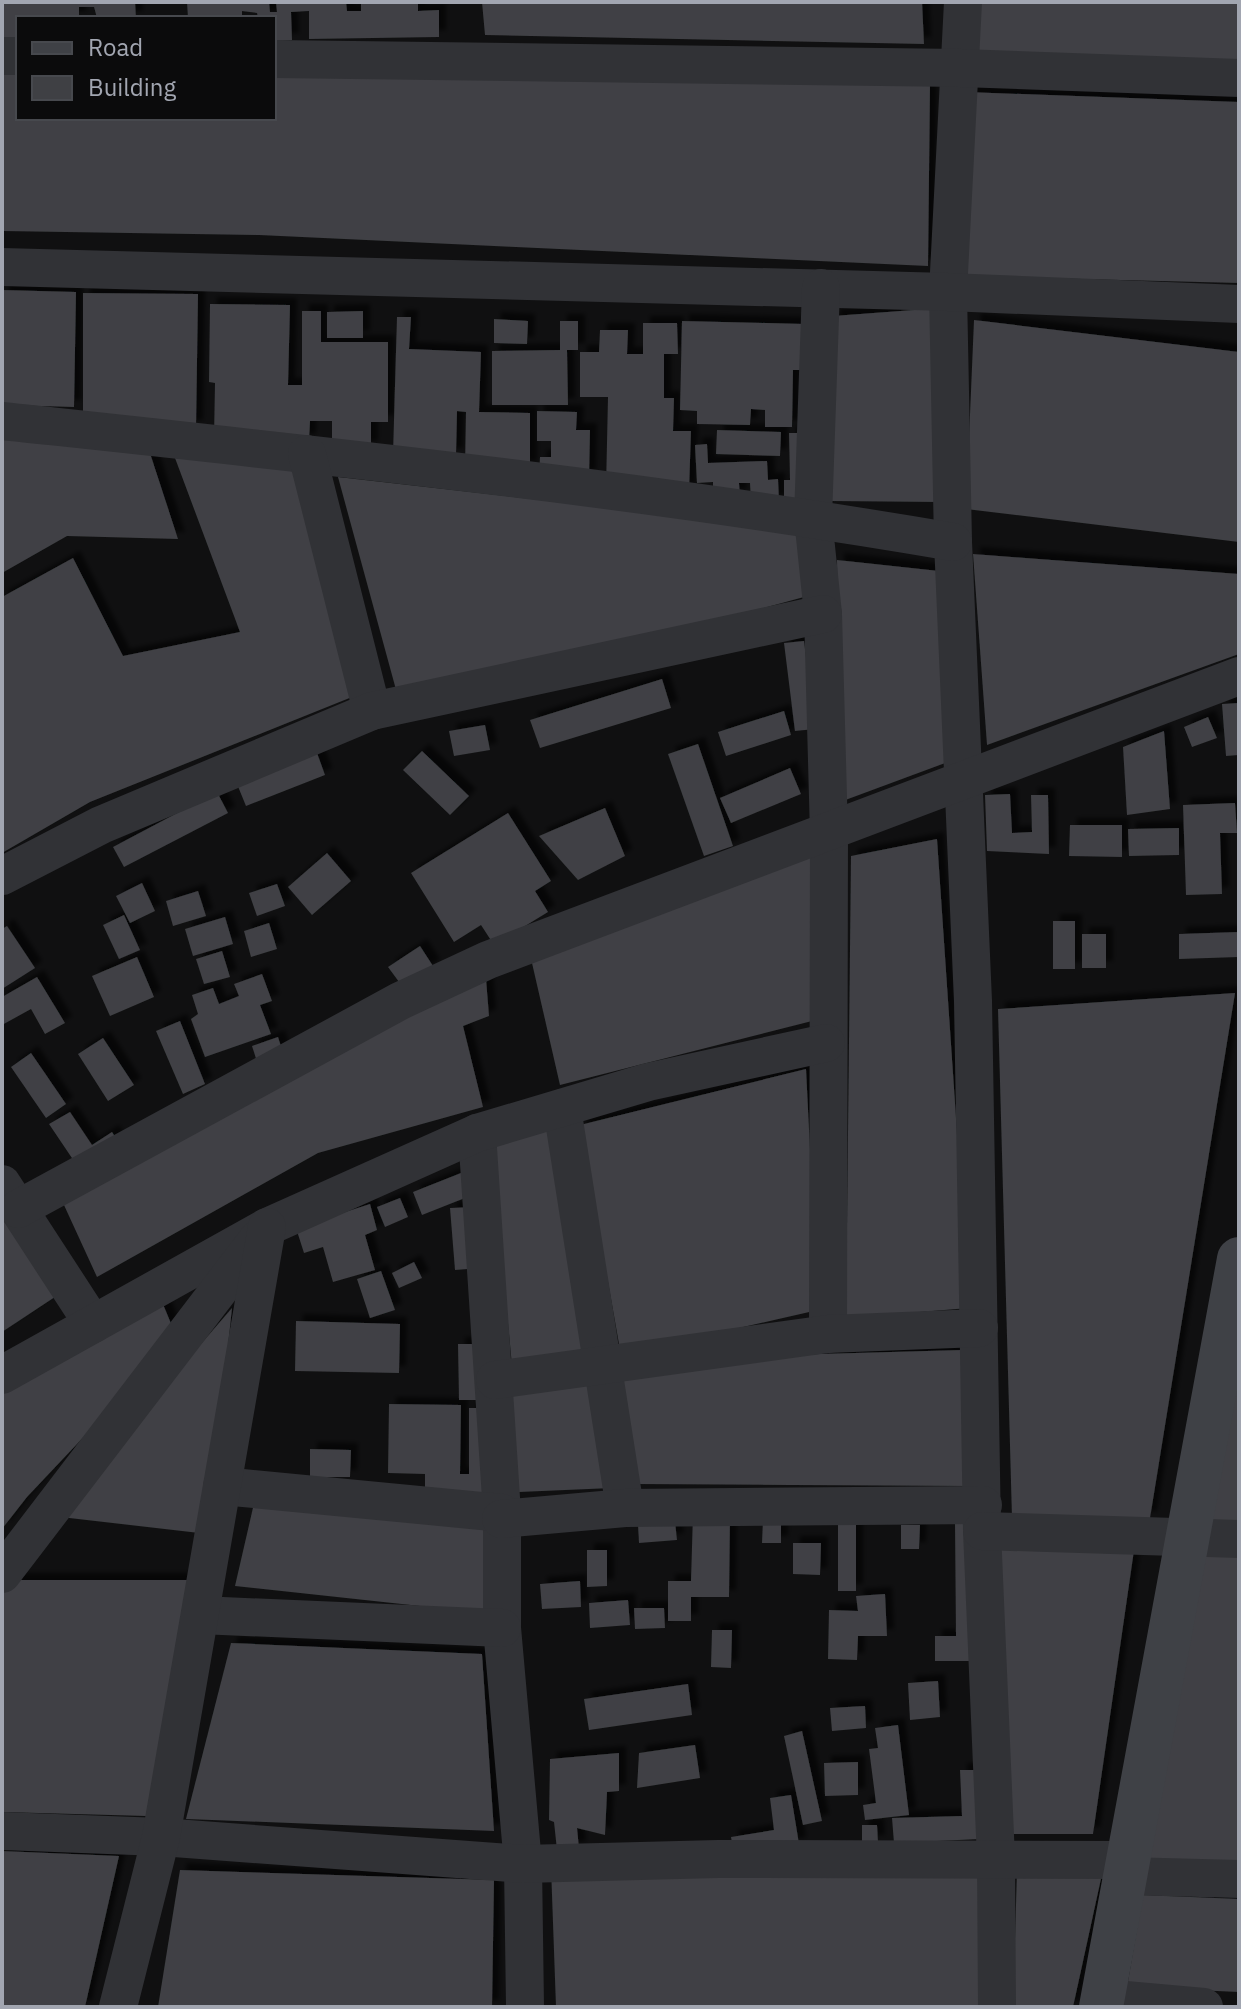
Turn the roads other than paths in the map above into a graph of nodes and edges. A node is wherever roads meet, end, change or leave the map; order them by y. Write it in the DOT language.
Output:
graph roads {
  1 [pos="963,2"];
  2 [pos="276,59"];
  3 [pos="961,68"];
  4 [pos="1239,78"];
  5 [pos="2,267"];
  6 [pos="821,288"];
  7 [pos="948,292"];
  8 [pos="1239,304"];
  9 [pos="2,421"];
  10 [pos="307,454"];
  11 [pos="813,518"];
  12 [pos="953,542"];
  13 [pos="823,614"];
  14 [pos="1239,676"];
  15 [pos="372,711"];
  16 [pos="962,784"];
  17 [pos="829,834"];
  18 [pos="2,876"];
  19 [pos="826,1043"];
  20 [pos="562,1108"];
  21 [pos="477,1133"];
  22 [pos="10,1196"];
  23 [pos="267,1227"];
  24 [pos="1239,1262"];
  25 [pos="93,1324"];
  26 [pos="979,1328"];
  27 [pos="828,1334"];
  28 [pos="1230,1359"];
  29 [pos="603,1366"];
  30 [pos="2,1375"];
  31 [pos="495,1380"];
  32 [pos="222,1486"];
  33 [pos="625,1508"];
  34 [pos="502,1516"];
  35 [pos="983,1518"];
  36 [pos="1188,1536"];
  37 [pos="1239,1539"];
  38 [pos="2,1574"];
  39 [pos="200,1615"];
  40 [pos="502,1628"];
  41 [pos="2,1831"];
  42 [pos="161,1837"];
  43 [pos="996,1859"];
  44 [pos="523,1864"];
  45 [pos="1127,1868"];
  46 [pos="1239,1879"];
  47 [pos="1102,2002"];
  48 [pos="118,2007"];
  49 [pos="525,2007"];
  50 [pos="997,2007"];
  51 [pos="1204,2007"];
  1 -- 3 [label="street"];
  2 -- 3 [label="street"];
  3 -- 4 [label="street"];
  3 -- 7 [label="street"];
  5 -- 6 [label="street"];
  6 -- 7 [label="street"];
  6 -- 11 [label="street"];
  7 -- 8 [label="street"];
  7 -- 12 [label="street"];
  9 -- 10 [label="street"];
  10 -- 11 [label="street"];
  10 -- 15 [label="street"];
  11 -- 12 [label="street"];
  11 -- 13 [label="street"];
  12 -- 16 [label="street"];
  13 -- 15 [label="street"];
  13 -- 17 [label="street"];
  14 -- 16 [label="street"];
  15 -- 18 [label="street"];
  16 -- 17 [label="street"];
  16 -- 26 [label="street"];
  17 -- 19 [label="street"];
  17 -- 22 [label="street"];
  19 -- 20 [label="street"];
  19 -- 27 [label="street"];
  20 -- 21 [label="street"];
  20 -- 29 [label="street"];
  21 -- 23 [label="street"];
  21 -- 31 [label="street"];
  22 -- 25 [label="street"];
  23 -- 25 [label="street"];
  23 -- 32 [label="street"];
  23 -- 38 [label="street"];
  24 -- 28 [label="street"];
  25 -- 30 [label="street"];
  26 -- 27 [label="street"];
  26 -- 35 [label="street"];
  27 -- 29 [label="street"];
  28 -- 36 [label="street"];
  29 -- 31 [label="street"];
  29 -- 33 [label="street"];
  31 -- 34 [label="street"];
  32 -- 34 [label="street"];
  32 -- 39 [label="street"];
  33 -- 34 [label="street"];
  33 -- 35 [label="street"];
  34 -- 40 [label="street"];
  35 -- 36 [label="street"];
  35 -- 43 [label="street"];
  36 -- 37 [label="street"];
  36 -- 45 [label="street"];
  39 -- 40 [label="street"];
  39 -- 42 [label="street"];
  40 -- 44 [label="street"];
  41 -- 42 [label="street"];
  42 -- 44 [label="street"];
  42 -- 48 [label="street"];
  43 -- 44 [label="street"];
  43 -- 45 [label="street"];
  43 -- 50 [label="street"];
  44 -- 49 [label="street"];
  45 -- 46 [label="street"];
  45 -- 47 [label="street"];
  47 -- 51 [label="street"];
}
